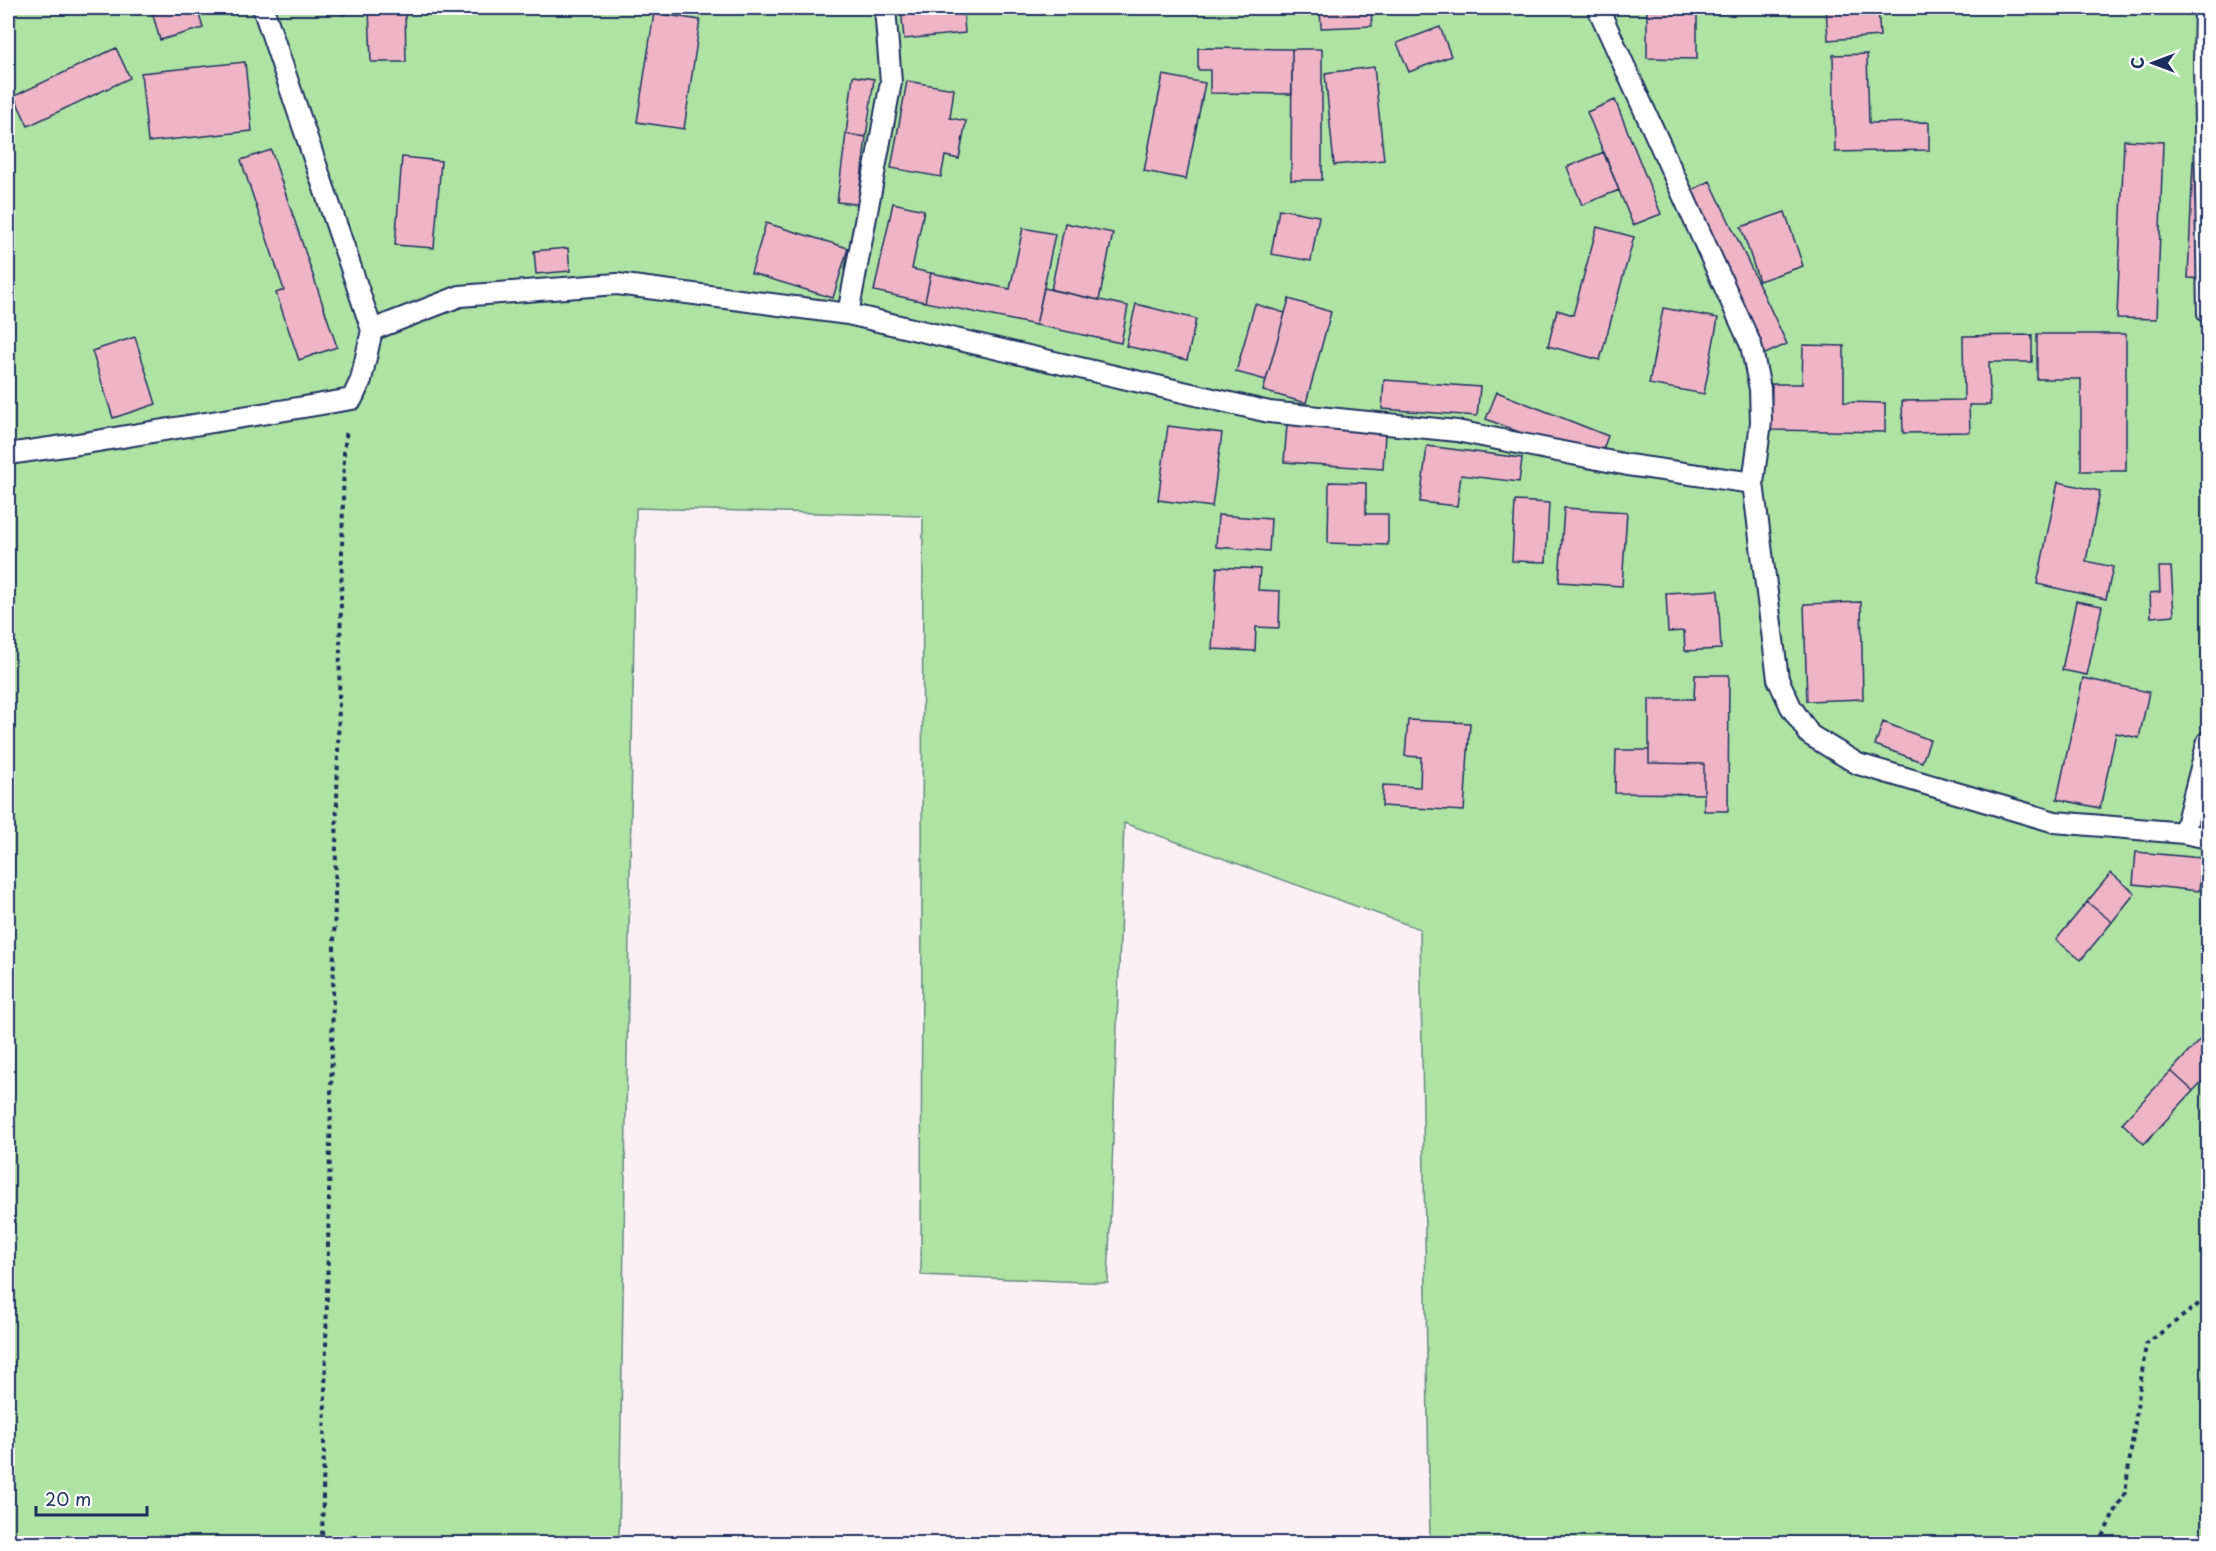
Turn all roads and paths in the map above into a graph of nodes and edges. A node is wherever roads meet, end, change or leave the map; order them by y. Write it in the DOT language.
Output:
graph roads {
  1 [pos="262,8"];
  2 [pos="885,8"];
  3 [pos="1598,8"];
  4 [pos="2205,8"];
  5 [pos="2208,313"];
  6 [pos="848,314"];
  7 [pos="372,330"];
  8 [pos="352,399"];
  9 [pos="8,454"];
  10 [pos="1754,483"];
  11 [pos="2208,741"];
  12 [pos="2184,833"];
  13 [pos="2208,838"];
  14 [pos="2208,1297"];
  15 [pos="322,1544"];
  16 [pos="2098,1544"];
  1 -- 7 [label="lane"];
  2 -- 6 [label="lane"];
  3 -- 10 [label="lane"];
  4 -- 5 [label="lane"];
  6 -- 7 [label="lane"];
  6 -- 10 [label="lane"];
  7 -- 8 [label="lane"];
  8 -- 9 [label="lane"];
  8 -- 15 [label="path"];
  10 -- 12 [label="lane"];
  11 -- 12 [label="lane"];
  12 -- 13 [label="lane"];
  14 -- 16 [label="path"];
}
